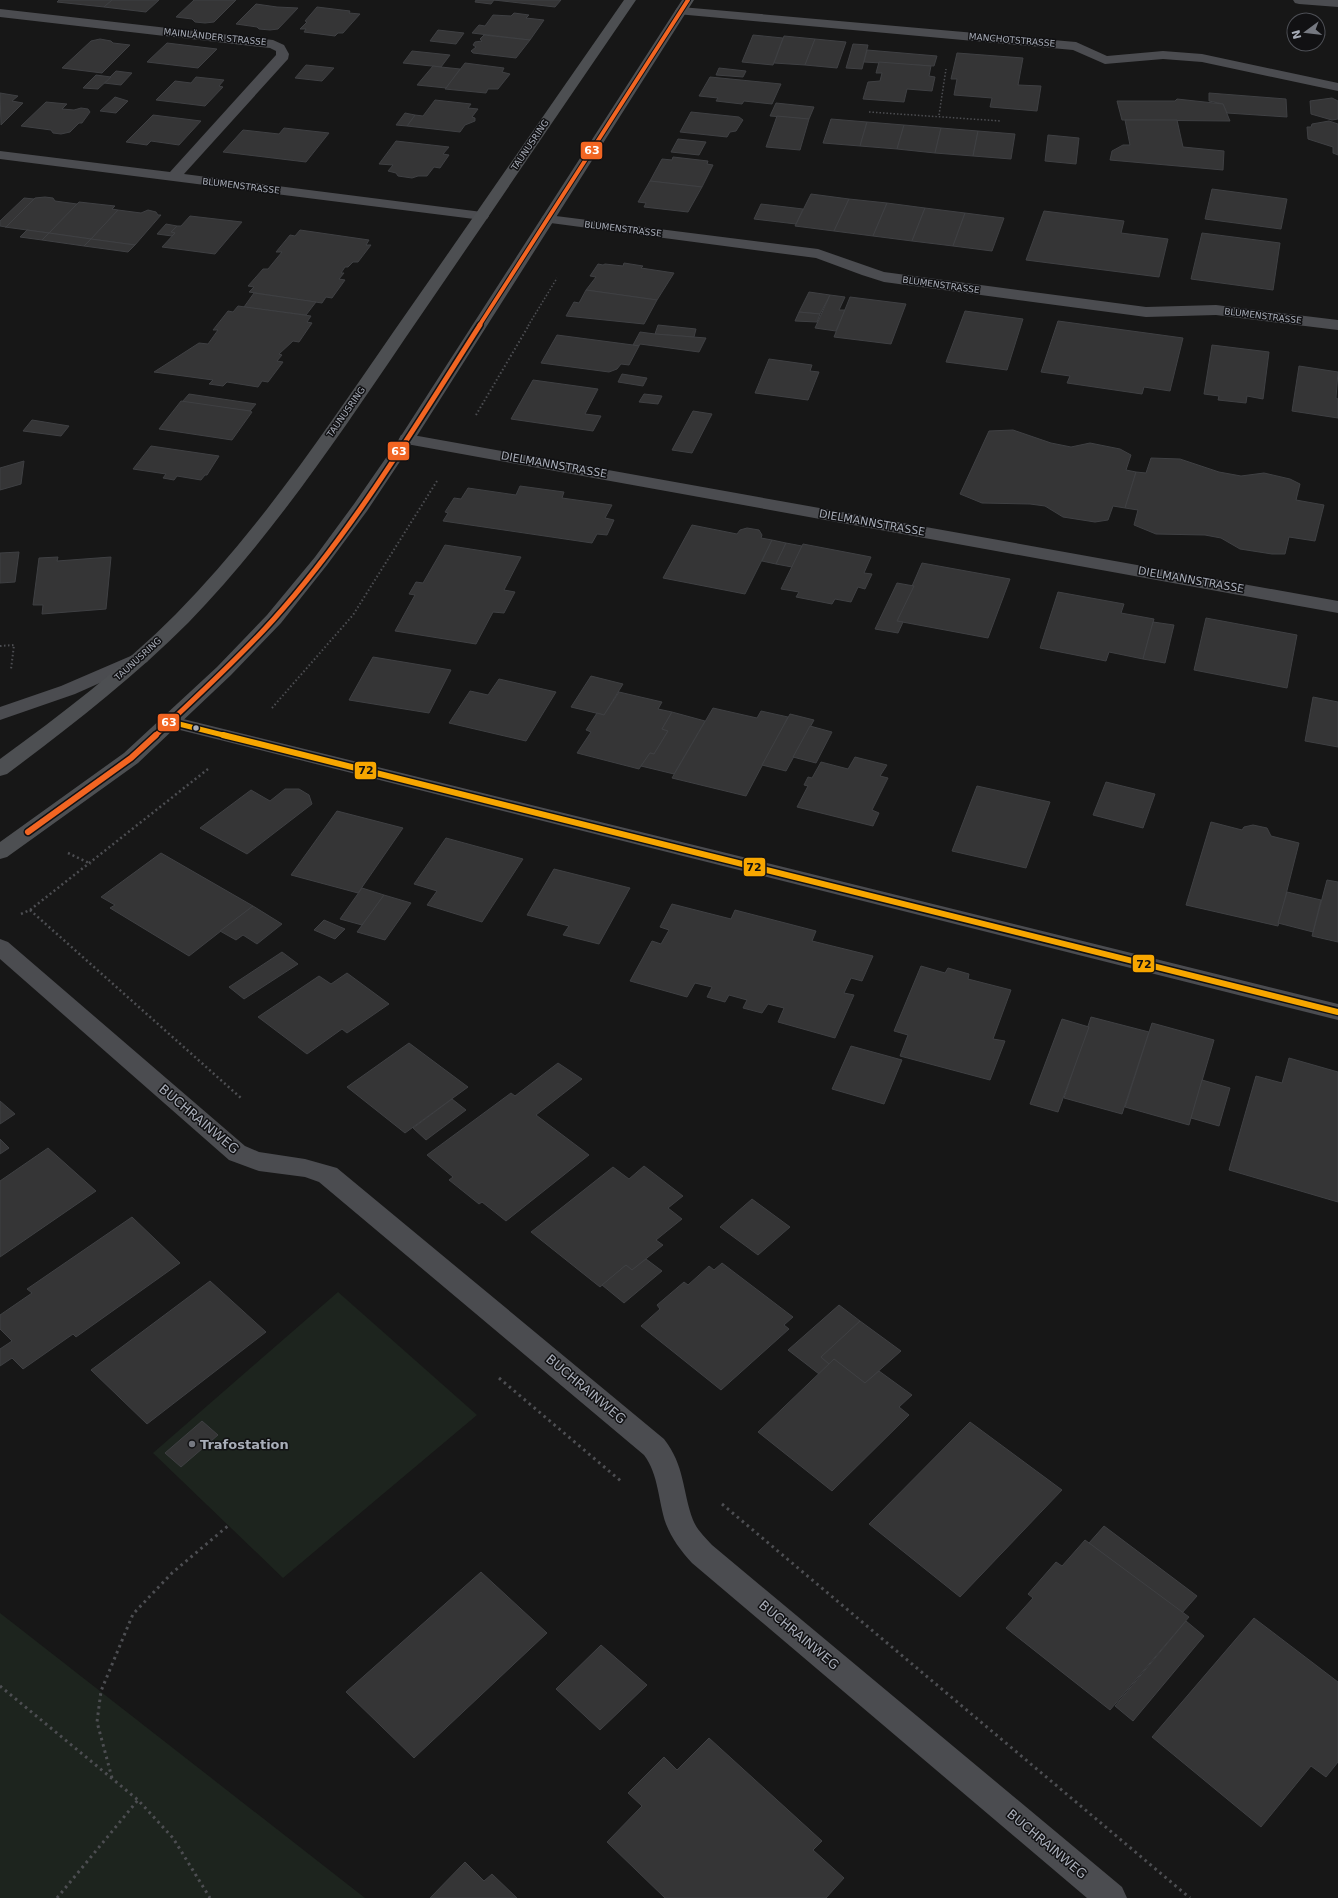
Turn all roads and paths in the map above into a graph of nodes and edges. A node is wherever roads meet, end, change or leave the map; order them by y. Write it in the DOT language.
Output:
graph roads {
  1 [pos="630,0"];
  2 [pos="1299,0"];
  3 [pos="1338,3"];
  4 [pos="685,5"];
  5 [pos="0,13"];
  6 [pos="952,35"];
  7 [pos="1338,87"];
  8 [pos="868,112"];
  9 [pos="939,115"];
  10 [pos="1002,120"];
  11 [pos="0,155"];
  12 [pos="173,178"];
  13 [pos="482,216"];
  14 [pos="548,219"];
  15 [pos="1338,325"];
  16 [pos="407,439"];
  17 [pos="1338,606"];
  18 [pos="14,645"];
  19 [pos="0,646"];
  20 [pos="140,658"];
  21 [pos="0,714"];
  22 [pos="171,722"];
  23 [pos="0,769"];
  24 [pos="0,852"];
  25 [pos="30,910"];
  26 [pos="0,947"];
  27 [pos="1338,1012"];
  28 [pos="244,1101"];
  29 [pos="721,1503"];
  30 [pos="229,1525"];
  31 [pos="0,1686"];
  32 [pos="112,1778"];
  33 [pos="138,1800"];
  34 [pos="56,1898"];
  35 [pos="210,1898"];
  36 [pos="1111,1898"];
  37 [pos="1190,1898"];
  1 -- 13 [label="main road, TAUNUSRING"];
  2 -- 3 [label="street"];
  4 -- 6 [label="street, MANCHOTSTRASSE"];
  4 -- 14 [label="main road"];
  5 -- 12 [label="street, MAINLÄNDER STRASSE"];
  6 -- 7 [label="street, MANCHOTSTRASSE"];
  6 -- 9 [label="path"];
  8 -- 9 [label="path"];
  9 -- 10 [label="path"];
  11 -- 12 [label="street, BLUMENSTRASSE"];
  12 -- 13 [label="street, BLUMENSTRASSE"];
  13 -- 20 [label="main road, TAUNUSRING"];
  14 -- 15 [label="street, BLUMENSTRASSE"];
  14 -- 16 [label="main road"];
  16 -- 17 [label="street, DIELMANNSTRASSE"];
  16 -- 22 [label="main road"];
  18 -- 19 [label="path"];
  20 -- 21 [label="street"];
  20 -- 23 [label="main road, TAUNUSRING"];
  22 -- 24 [label="main road"];
  22 -- 27 [label="street"];
  25 -- 28 [label="path"];
  26 -- 36 [label="street, BUCHRAINWEG"];
  29 -- 37 [label="path"];
  30 -- 32 [label="path"];
  31 -- 32 [label="path"];
  32 -- 33 [label="path"];
  33 -- 34 [label="path"];
  33 -- 35 [label="path"];
}
